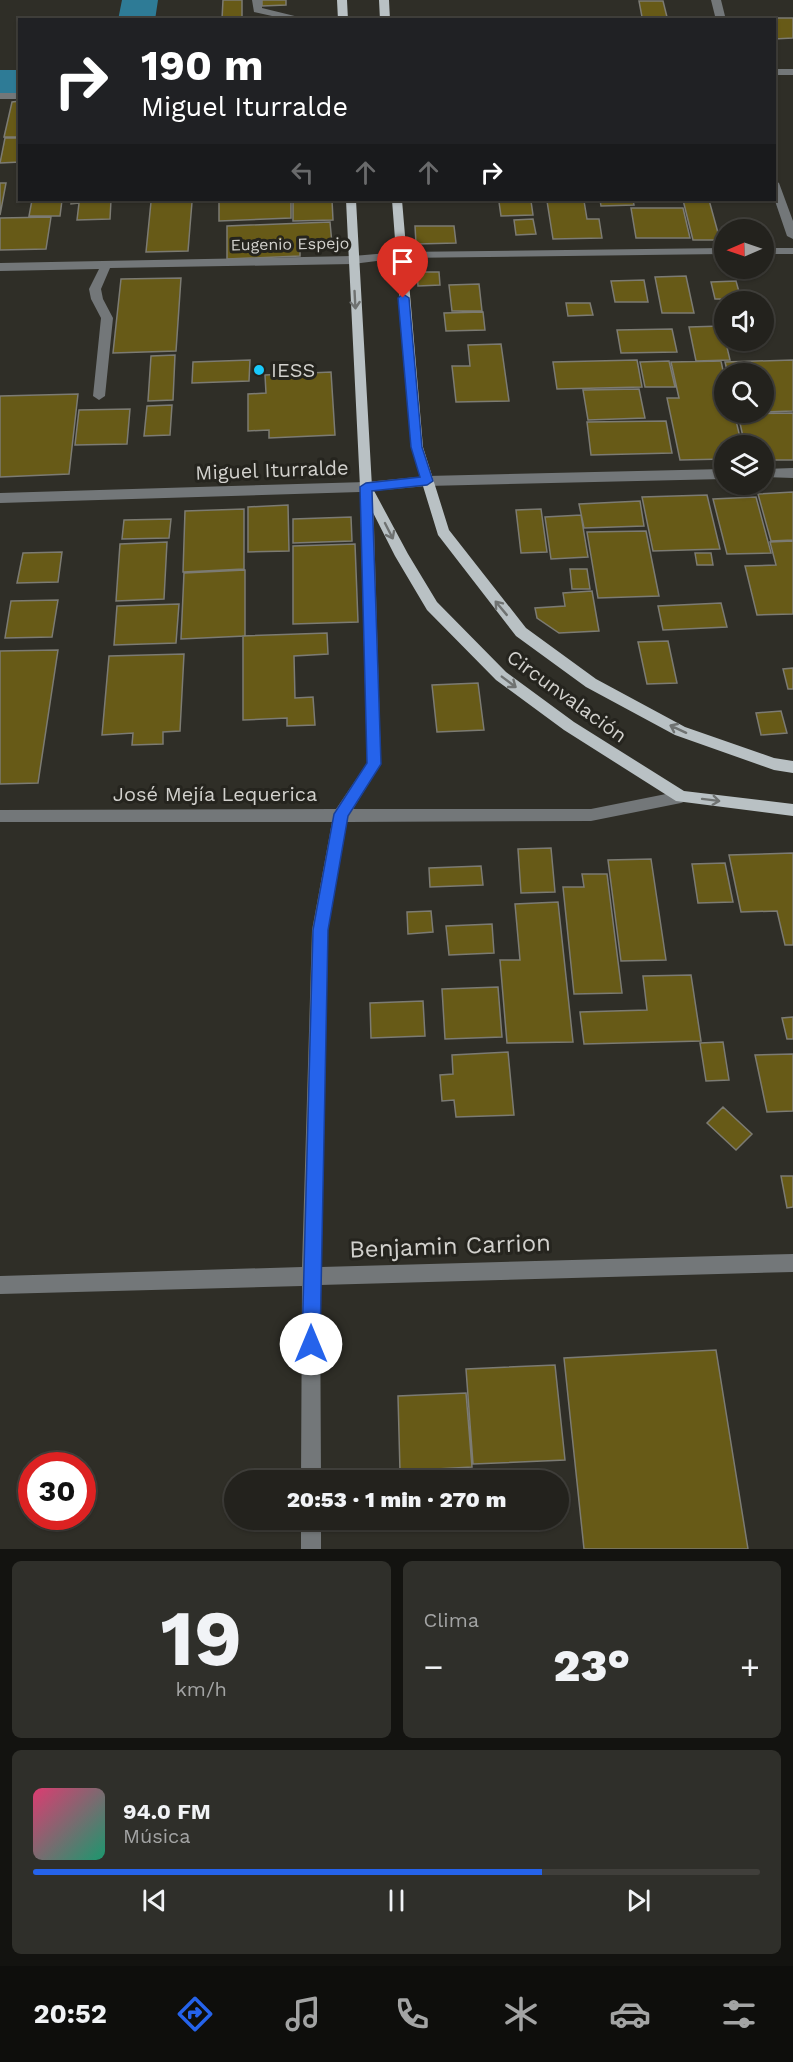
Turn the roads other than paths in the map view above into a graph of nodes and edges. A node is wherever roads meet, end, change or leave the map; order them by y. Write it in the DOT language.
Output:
graph roads {
  1 [pos="257,0"];
  2 [pos="342,0"];
  3 [pos="384,0"];
  4 [pos="716,0"];
  5 [pos="297,18"];
  6 [pos="343,18"];
  7 [pos="386,18"];
  8 [pos="720,18"];
  9 [pos="776,72"];
  10 [pos="793,72"];
  11 [pos="0,96"];
  12 [pos="18,96"];
  13 [pos="776,189"];
  14 [pos="351,201"];
  15 [pos="397,201"];
  16 [pos="793,236"];
  17 [pos="714,251"];
  18 [pos="774,251"];
  19 [pos="793,251"];
  20 [pos="399,255"];
  21 [pos="353,260"];
  22 [pos="106,265"];
  23 [pos="0,267"];
  24 [pos="99,396"];
  25 [pos="774,473"];
  26 [pos="793,473"];
  27 [pos="714,474"];
  28 [pos="427,481"];
  29 [pos="366,487"];
  30 [pos="0,498"];
  31 [pos="793,768"];
  32 [pos="681,797"];
  33 [pos="793,810"];
  34 [pos="341,814"];
  35 [pos="0,816"];
  36 [pos="793,1263"];
  37 [pos="311,1275"];
  38 [pos="0,1285"];
  39 [pos="311,1470"];
  40 [pos="311,1530"];
  41 [pos="311,1549"];
  1 -- 5 [label="street"];
  2 -- 6 [label="main road"];
  3 -- 7 [label="main road"];
  4 -- 8 [label="street"];
  9 -- 10 [label="street"];
  11 -- 12 [label="street"];
  13 -- 16 [label="street"];
  14 -- 21 [label="main road, Circunvalación"];
  15 -- 20 [label="main road, Circunvalación"];
  17 -- 20 [label="street, Eugenio Espejo"];
  18 -- 19 [label="street"];
  20 -- 21 [label="street, Eugenio Espejo"];
  20 -- 28 [label="main road, Circunvalación"];
  21 -- 22 [label="street, Eugenio Espejo"];
  21 -- 29 [label="main road, Circunvalación, one-way"];
  22 -- 23 [label="street, Eugenio Espejo"];
  22 -- 24 [label="street"];
  25 -- 26 [label="street"];
  27 -- 28 [label="street, Miguel Iturralde"];
  28 -- 29 [label="street, Miguel Iturralde"];
  31 -- 28 [label="main road, Circunvalación, one-way"];
  29 -- 30 [label="street, Miguel Iturralde"];
  29 -- 32 [label="main road, Circunvalación, one-way"];
  29 -- 34 [label="street"];
  32 -- 33 [label="main road, Circunvalación, one-way"];
  32 -- 34 [label="street, José Mejía Lequerica"];
  34 -- 35 [label="street, José Mejía Lequerica"];
  34 -- 37 [label="street"];
  36 -- 37 [label="street, Benjamin Carrion"];
  37 -- 38 [label="street, Benjamin Carrion"];
  37 -- 39 [label="street"];
  40 -- 41 [label="street"];
}
